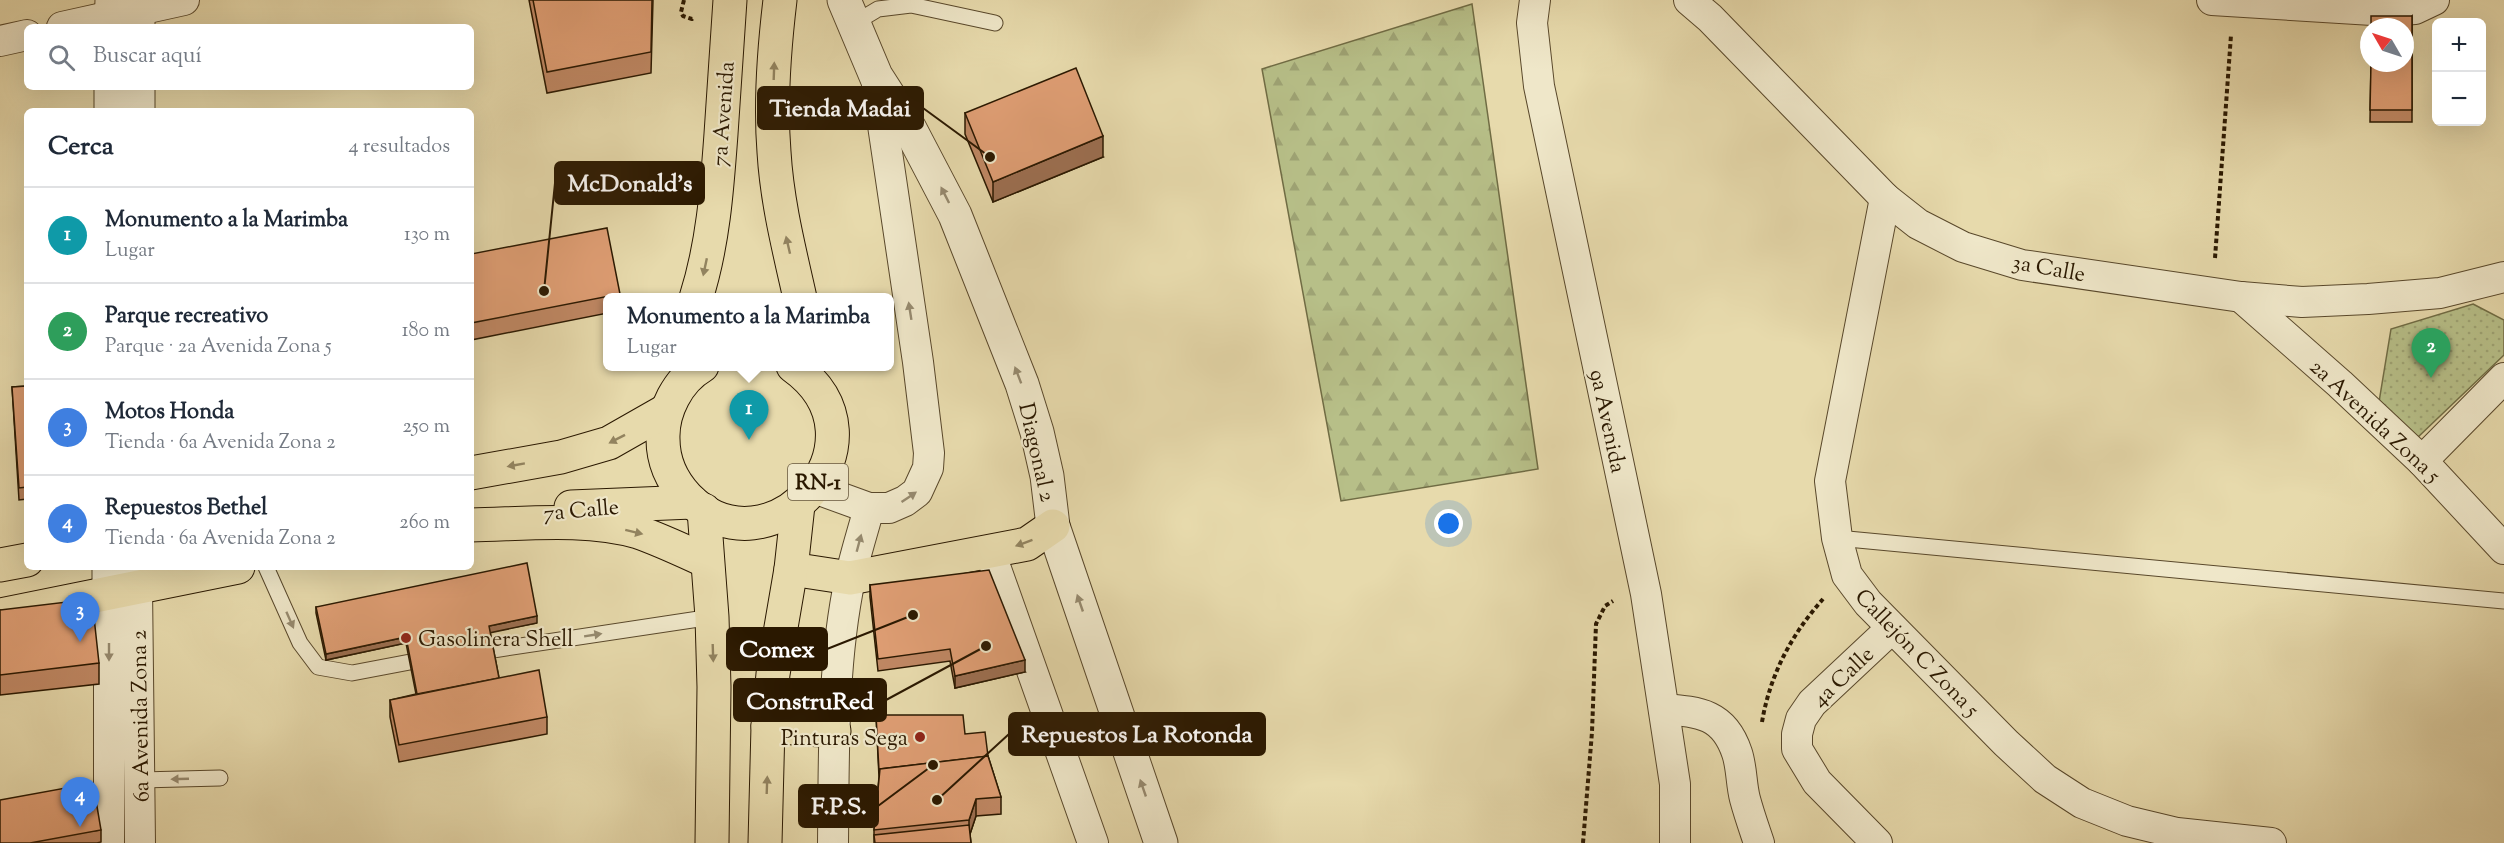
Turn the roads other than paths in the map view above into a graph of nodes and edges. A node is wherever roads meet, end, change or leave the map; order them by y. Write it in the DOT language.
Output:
graph roads {
  1 [pos="184,0"];
  2 [pos="730,0"];
  3 [pos="780,0"];
  4 [pos="1535,0"];
  5 [pos="1689,0"];
  6 [pos="2434,0"];
  7 [pos="2223,1"];
  8 [pos="848,12"];
  9 [pos="125,13"];
  10 [pos="995,23"];
  11 [pos="76,24"];
  12 [pos="24,36"];
  13 [pos="0,40"];
  14 [pos="876,76"];
  15 [pos="111,90"];
  16 [pos="138,90"];
  17 [pos="111,108"];
  18 [pos="138,108"];
  19 [pos="1885,198"];
  20 [pos="2504,277"];
  21 [pos="697,293"];
  22 [pos="799,293"];
  23 [pos="2241,297"];
  24 [pos="696,371"];
  25 [pos="800,371"];
  26 [pos="817,371"];
  27 [pos="2504,378"];
  28 [pos="673,391"];
  29 [pos="825,405"];
  30 [pos="2422,460"];
  31 [pos="474,472"];
  32 [pos="806,496"];
  33 [pos="698,506"];
  34 [pos="869,508"];
  35 [pos="474,523"];
  36 [pos="474,524"];
  37 [pos="1053,526"];
  38 [pos="1837,538"];
  39 [pos="2504,549"];
  40 [pos="990,552"];
  41 [pos="24,561"];
  42 [pos="706,561"];
  43 [pos="0,565"];
  44 [pos="791,569"];
  45 [pos="209,570"];
  46 [pos="267,570"];
  47 [pos="850,578"];
  48 [pos="123,579"];
  49 [pos="2504,600"];
  50 [pos="0,615"];
  51 [pos="712,617"];
  52 [pos="1892,628"];
  53 [pos="494,650"];
  54 [pos="410,662"];
  55 [pos="1664,709"];
  56 [pos="768,726"];
  57 [pos="834,731"];
  58 [pos="220,778"];
  59 [pos="141,780"];
  60 [pos="108,843"];
  61 [pos="140,843"];
  62 [pos="712,843"];
  63 [pos="765,843"];
  64 [pos="833,843"];
  65 [pos="1093,843"];
  66 [pos="1161,843"];
  67 [pos="1675,843"];
  68 [pos="1759,843"];
  69 [pos="1876,843"];
  70 [pos="2271,843"];
  1 -- 9 [label="street"];
  2 -- 21 [label="main road, 7a Avenida, one-way"];
  22 -- 3 [label="main road, one-way"];
  4 -- 55 [label="street, 9a Avenida"];
  5 -- 19 [label="street, 3a Calle"];
  6 -- 7 [label="street"];
  8 -- 10 [label="lane"];
  8 -- 14 [label="street, Diagonal 2"];
  9 -- 11 [label="street"];
  12 -- 13 [label="street"];
  34 -- 14 [label="street, Diagonal 2, one-way"];
  37 -- 14 [label="street, Diagonal 2, one-way"];
  15 -- 17 [label="street"];
  16 -- 18 [label="street"];
  19 -- 23 [label="street, 3a Calle"];
  19 -- 38 [label="street, Callejón C Zona 5"];
  20 -- 23 [label="street, 3a Calle"];
  23 -- 30 [label="street, 2a Avenida Zona 5"];
  24 -- 28 [label="main road"];
  25 -- 29 [label="main road, RN-1"];
  26 -- 29 [label="main road, RN-1"];
  27 -- 30 [label="street"];
  28 -- 31 [label="main road, one-way"];
  28 -- 33 [label="main road"];
  29 -- 32 [label="main road, RN-1"];
  30 -- 39 [label="street, 2a Avenida Zona 5"];
  32 -- 33 [label="main road, RN-1"];
  32 -- 34 [label="street, Diagonal 2"];
  32 -- 44 [label="main road"];
  33 -- 35 [label="main road, 7a Calle / RN-1"];
  33 -- 42 [label="main road"];
  47 -- 34 [label="street, one-way"];
  36 -- 42 [label="main road, one-way"];
  37 -- 40 [label="main road, one-way"];
  66 -- 37 [label="street, Diagonal 2, one-way"];
  38 -- 49 [label="lane"];
  38 -- 52 [label="street, Callejón C Zona 5"];
  40 -- 47 [label="main road"];
  40 -- 65 [label="street"];
  41 -- 43 [label="main road"];
  42 -- 51 [label="main road"];
  44 -- 47 [label="main road"];
  44 -- 56 [label="main road"];
  45 -- 48 [label="main road"];
  46 -- 54 [label="lane, one-way"];
  47 -- 57 [label="street"];
  48 -- 50 [label="main road"];
  48 -- 59 [label="street, 6a Avenida Zona 2"];
  48 -- 60 [label="street, 6a Avenida Zona 2, one-way"];
  53 -- 51 [label="lane, one-way"];
  51 -- 62 [label="main road, one-way"];
  52 -- 69 [label="street, 4a Calle"];
  52 -- 70 [label="street, Callejón C Zona 5"];
  55 -- 67 [label="street, 9a Avenida"];
  55 -- 68 [label="street"];
  56 -- 57 [label="main road"];
  63 -- 56 [label="main road, one-way"];
  57 -- 64 [label="street"];
  58 -- 59 [label="lane, one-way"];
  59 -- 61 [label="street, 6a Avenida Zona 2"];
}
